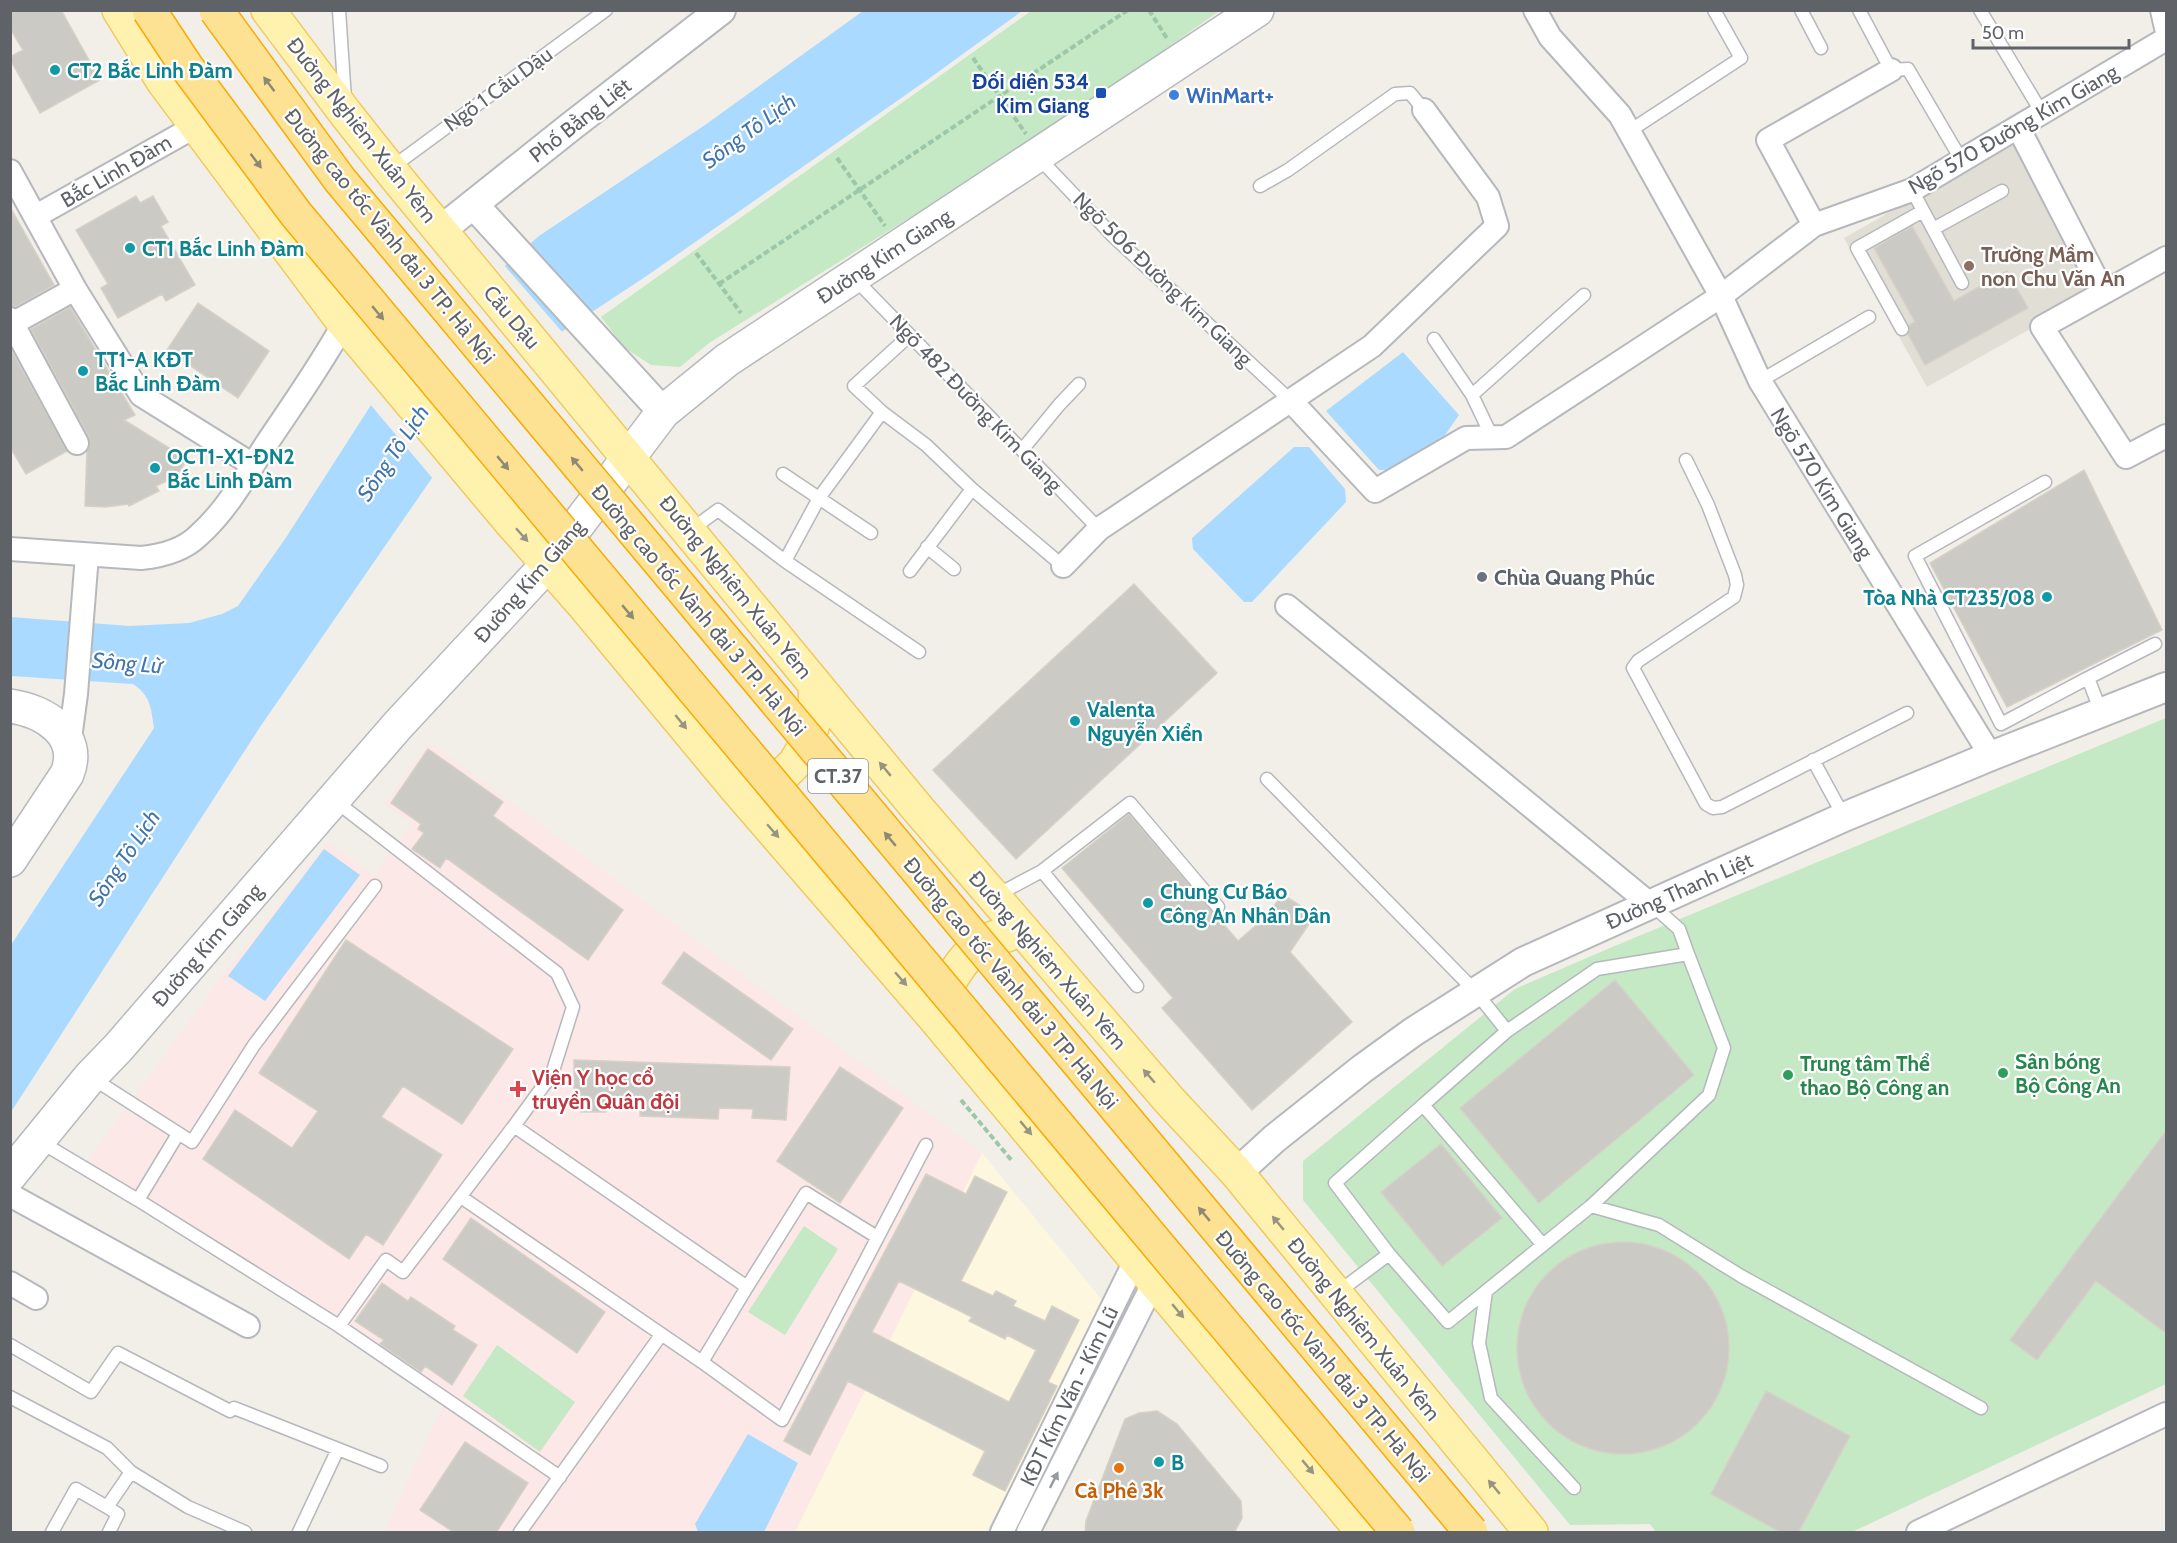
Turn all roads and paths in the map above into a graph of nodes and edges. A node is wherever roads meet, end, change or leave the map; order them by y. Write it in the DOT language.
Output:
graph roads {
  1 [pos="172,10"];
  2 [pos="216,10"];
  3 [pos="268,10"];
  4 [pos="339,10"];
  5 [pos="606,10"];
  6 [pos="721,10"];
  7 [pos="1128,10"];
  8 [pos="1149,10"];
  9 [pos="1257,10"];
  10 [pos="1535,10"];
  11 [pos="1714,10"];
  12 [pos="1801,10"];
  13 [pos="1859,10"];
  14 [pos="1980,10"];
  15 [pos="134,19"];
  16 [pos="2165,24"];
  17 [pos="1169,41"];
  18 [pos="1821,48"];
  19 [pos="973,58"];
  20 [pos="1891,70"];
  21 [pos="1000,96"];
  22 [pos="1424,110"];
  23 [pos="2042,113"];
  24 [pos="346,114"];
  25 [pos="196,126"];
  26 [pos="2018,127"];
  27 [pos="1628,132"];
  28 [pos="1034,148"];
  29 [pos="837,158"];
  30 [pos="1962,161"];
  31 [pos="390,168"];
  32 [pos="10,171"];
  33 [pos="1260,186"];
  34 [pos="859,190"];
  35 [pos="1912,190"];
  36 [pos="2001,191"];
  37 [pos="1923,211"];
  38 [pos="481,213"];
  39 [pos="36,216"];
  40 [pos="1814,225"];
  41 [pos="886,229"];
  42 [pos="1933,229"];
  43 [pos="448,240"];
  44 [pos="696,254"];
  45 [pos="2166,258"];
  46 [pos="852,276"];
  47 [pos="1962,283"];
  48 [pos="719,284"];
  49 [pos="75,289"];
  50 [pos="2103,292"];
  51 [pos="1584,295"];
  52 [pos="1721,296"];
  53 [pos="741,313"];
  54 [pos="1869,317"];
  55 [pos="11,322"];
  56 [pos="344,323"];
  57 [pos="1902,328"];
  58 [pos="910,335"];
  59 [pos="1434,339"];
  60 [pos="1760,381"];
  61 [pos="1079,384"];
  62 [pos="568,385"];
  63 [pos="1472,395"];
  64 [pos="1291,400"];
  65 [pos="663,412"];
  66 [pos="882,412"];
  67 [pos="1492,437"];
  68 [pos="77,443"];
  69 [pos="2163,445"];
  70 [pos="1022,450"];
  71 [pos="629,458"];
  72 [pos="1686,460"];
  73 [pos="253,465"];
  74 [pos="783,474"];
  75 [pos="2045,482"];
  76 [pos="972,489"];
  77 [pos="819,498"];
  78 [pos="1100,529"];
  79 [pos="690,531"];
  80 [pos="871,533"];
  81 [pos="927,547"];
  82 [pos="10,549"];
  83 [pos="87,555"];
  84 [pos="785,561"];
  85 [pos="548,564"];
  86 [pos="1063,566"];
  87 [pos="954,569"];
  88 [pos="910,571"];
  89 [pos="1287,606"];
  90 [pos="2155,644"];
  91 [pos="919,652"];
  92 [pos="2088,678"];
  93 [pos="815,684"];
  94 [pos="2166,687"];
  95 [pos="10,706"];
  96 [pos="2101,712"];
  97 [pos="1907,713"];
  98 [pos="69,746"];
  99 [pos="1991,756"];
  100 [pos="1813,760"];
  101 [pos="1267,779"];
  102 [pos="735,787"];
  103 [pos="333,800"];
  104 [pos="1844,817"];
  105 [pos="10,860"];
  106 [pos="1042,872"];
  107 [pos="375,886"];
  108 [pos="994,897"];
  109 [pos="1650,904"];
  110 [pos="1218,907"];
  111 [pos="1024,933"];
  112 [pos="1688,954"];
  113 [pos="1137,986"];
  114 [pos="1474,991"];
  115 [pos="933,1016"];
  116 [pos="1507,1031"];
  117 [pos="90,1077"];
  118 [pos="961,1100"];
  119 [pos="1423,1105"];
  120 [pos="514,1126"];
  121 [pos="178,1134"];
  122 [pos="37,1140"];
  123 [pos="926,1144"];
  124 [pos="1013,1162"];
  125 [pos="1237,1173"];
  126 [pos="10,1175"];
  127 [pos="10,1195"];
  128 [pos="461,1197"];
  129 [pos="138,1200"];
  130 [pos="1591,1206"];
  131 [pos="877,1238"];
  132 [pos="1543,1245"];
  133 [pos="1389,1254"];
  134 [pos="1145,1271"];
  135 [pos="10,1283"];
  136 [pos="747,1287"];
  137 [pos="1486,1292"];
  138 [pos="1336,1294"];
  139 [pos="36,1298"];
  140 [pos="248,1326"];
  141 [pos="339,1326"];
  142 [pos="661,1335"];
  143 [pos="10,1345"];
  144 [pos="702,1362"];
  145 [pos="10,1397"];
  146 [pos="1981,1408"];
  147 [pos="2166,1414"];
  148 [pos="338,1449"];
  149 [pos="381,1466"];
  150 [pos="131,1472"];
  151 [pos="560,1477"];
  152 [pos="1574,1488"];
  153 [pos="107,1507"];
  154 [pos="1005,1528"];
  155 [pos="1028,1532"];
  156 [pos="52,1533"];
  157 [pos="109,1533"];
  158 [pos="245,1533"];
  159 [pos="299,1533"];
  160 [pos="520,1533"];
  161 [pos="1363,1533"];
  162 [pos="1398,1533"];
  163 [pos="1471,1533"];
  164 [pos="1531,1533"];
  165 [pos="1918,1533"];
  1 -- 15 [label="main road"];
  163 -- 2 [label="highway, Đường cao tốc Vành đai 3 TP. Hà Nội / CT.37, one-way, bridge"];
  3 -- 24 [label="main road, Đường Nghiêm Xuân Yêm"];
  4 -- 24 [label="lane"];
  5 -- 31 [label="lane, Ngõ 1 Cầu Dậu"];
  6 -- 38 [label="street, Phố Bằng Liệt"];
  7 -- 21 [label="path"];
  8 -- 17 [label="path"];
  9 -- 28 [label="main road, Đường Kim Giang"];
  10 -- 27 [label="street"];
  11 -- 27 [label="lane"];
  12 -- 18 [label="lane"];
  13 -- 20 [label="lane"];
  14 -- 23 [label="lane"];
  15 -- 25 [label="main road"];
  15 -- 162 [label="highway, CT.37, one-way, bridge"];
  16 -- 23 [label="street, Ngõ 570 Đường Kim Giang"];
  19 -- 21 [label="path"];
  20 -- 30 [label="lane"];
  20 -- 40 [label="street"];
  21 -- 28 [label="path"];
  21 -- 34 [label="path"];
  22 -- 33 [label="lane"];
  22 -- 64 [label="street"];
  23 -- 26 [label="street, Ngõ 570 Đường Kim Giang"];
  24 -- 31 [label="main road, Đường Nghiêm Xuân Yêm"];
  25 -- 39 [label="street, Bắc Linh Đàm"];
  25 -- 56 [label="main road"];
  26 -- 30 [label="street, Ngõ 570 Đường Kim Giang"];
  26 -- 50 [label="street"];
  27 -- 52 [label="street"];
  28 -- 46 [label="main road, Đường Kim Giang"];
  28 -- 64 [label="lane, Ngõ 506 Đường Kim Giang"];
  29 -- 34 [label="path"];
  30 -- 35 [label="street, Ngõ 570 Đường Kim Giang"];
  31 -- 43 [label="main road, Đường Nghiêm Xuân Yêm"];
  32 -- 39 [label="street, Bắc Linh Đàm"];
  34 -- 41 [label="path"];
  34 -- 48 [label="path"];
  35 -- 37 [label="lane"];
  35 -- 40 [label="street, Ngõ 570 Đường Kim Giang"];
  36 -- 42 [label="lane"];
  37 -- 42 [label="lane"];
  37 -- 57 [label="lane"];
  38 -- 43 [label="street, Phố Bằng Liệt"];
  38 -- 65 [label="street"];
  39 -- 49 [label="street, Bắc Linh Đàm"];
  40 -- 52 [label="street, Ngõ 570 Đường Kim Giang"];
  42 -- 47 [label="lane"];
  43 -- 62 [label="main road, Cầu Dậu"];
  44 -- 48 [label="path"];
  45 -- 50 [label="street"];
  46 -- 58 [label="lane, Ngõ 482 Đường Kim Giang"];
  46 -- 65 [label="main road, Đường Kim Giang"];
  48 -- 53 [label="path"];
  49 -- 55 [label="street"];
  49 -- 73 [label="street, Bắc Linh Đàm"];
  50 -- 69 [label="street"];
  51 -- 63 [label="lane"];
  52 -- 60 [label="street, Ngõ 570 Kim Giang"];
  52 -- 67 [label="street, Ngõ 570 Đường Kim Giang"];
  54 -- 60 [label="lane"];
  55 -- 68 [label="street"];
  56 -- 73 [label="street"];
  56 -- 85 [label="main road, one-way"];
  58 -- 66 [label="lane"];
  58 -- 70 [label="lane, Ngõ 482 Đường Kim Giang"];
  59 -- 63 [label="lane"];
  60 -- 99 [label="street, Ngõ 570 Kim Giang"];
  61 -- 70 [label="lane"];
  62 -- 71 [label="main road, Đường Nghiêm Xuân Yêm"];
  63 -- 67 [label="lane"];
  64 -- 67 [label="street, Ngõ 570 Đường Kim Giang"];
  64 -- 78 [label="street"];
  65 -- 71 [label="main road, Đường Kim Giang"];
  66 -- 76 [label="lane"];
  66 -- 77 [label="lane"];
  70 -- 78 [label="lane, Ngõ 482 Đường Kim Giang"];
  71 -- 79 [label="main road, Đường Nghiêm Xuân Yêm"];
  71 -- 85 [label="main road, Đường Kim Giang"];
  72 -- 100 [label="lane"];
  73 -- 83 [label="street"];
  74 -- 77 [label="lane"];
  75 -- 92 [label="lane"];
  76 -- 81 [label="lane"];
  76 -- 86 [label="lane"];
  77 -- 80 [label="lane"];
  77 -- 84 [label="lane"];
  78 -- 86 [label="street"];
  79 -- 84 [label="lane"];
  79 -- 93 [label="main road, Đường Nghiêm Xuân Yêm"];
  81 -- 87 [label="lane"];
  81 -- 88 [label="lane"];
  82 -- 83 [label="street"];
  83 -- 98 [label="street"];
  84 -- 91 [label="lane"];
  85 -- 102 [label="main road, one-way"];
  85 -- 103 [label="main road, Đường Kim Giang"];
  89 -- 109 [label="street"];
  90 -- 92 [label="lane"];
  92 -- 96 [label="lane"];
  93 -- 102 [label="main road"];
  108 -- 93 [label="main road, Đường Nghiêm Xuân Yêm, one-way"];
  94 -- 96 [label="street, Đường Thanh Liệt"];
  95 -- 98 [label="main road"];
  96 -- 99 [label="street, Đường Thanh Liệt"];
  97 -- 100 [label="lane"];
  98 -- 105 [label="main road"];
  99 -- 104 [label="street, Đường Thanh Liệt"];
  100 -- 104 [label="lane"];
  101 -- 114 [label="lane"];
  102 -- 115 [label="main road, one-way"];
  103 -- 117 [label="main road, Đường Kim Giang"];
  103 -- 120 [label="lane"];
  104 -- 109 [label="street, Đường Thanh Liệt"];
  106 -- 108 [label="lane"];
  106 -- 110 [label="lane"];
  106 -- 113 [label="lane"];
  107 -- 121 [label="lane"];
  108 -- 111 [label="main road, Đường Nghiêm Xuân Yêm"];
  109 -- 112 [label="lane"];
  109 -- 114 [label="street, Đường Thanh Liệt"];
  111 -- 115 [label="main road"];
  125 -- 111 [label="main road, Đường Nghiêm Xuân Yêm, one-way"];
  112 -- 116 [label="lane"];
  112 -- 130 [label="lane"];
  114 -- 116 [label="lane"];
  114 -- 125 [label="street, Đường Thanh Liệt"];
  115 -- 134 [label="main road, one-way"];
  116 -- 119 [label="lane"];
  117 -- 121 [label="lane"];
  117 -- 122 [label="main road, Đường Kim Giang"];
  118 -- 124 [label="path"];
  119 -- 132 [label="lane"];
  119 -- 133 [label="lane"];
  120 -- 128 [label="lane"];
  120 -- 136 [label="lane"];
  121 -- 129 [label="lane"];
  122 -- 126 [label="main road, Đường Kim Giang"];
  122 -- 129 [label="lane"];
  123 -- 131 [label="lane"];
  138 -- 125 [label="main road, Đường Nghiêm Xuân Yêm, one-way"];
  127 -- 140 [label="street"];
  128 -- 141 [label="lane"];
  128 -- 142 [label="lane"];
  129 -- 141 [label="lane"];
  130 -- 132 [label="lane"];
  130 -- 146 [label="lane"];
  131 -- 136 [label="lane"];
  131 -- 144 [label="lane"];
  132 -- 137 [label="lane"];
  133 -- 137 [label="lane"];
  133 -- 138 [label="lane"];
  134 -- 154 [label="street, KĐT Kim Văn - Kim Lũ"];
  155 -- 134 [label="street, KĐT Kim Văn - Kim Lũ, one-way"];
  134 -- 161 [label="main road, one-way"];
  135 -- 139 [label="street"];
  136 -- 144 [label="lane"];
  137 -- 152 [label="lane"];
  164 -- 138 [label="main road, Đường Nghiêm Xuân Yêm, one-way"];
  141 -- 151 [label="lane"];
  142 -- 144 [label="lane"];
  142 -- 151 [label="lane"];
  143 -- 148 [label="lane"];
  145 -- 150 [label="lane"];
  147 -- 165 [label="street"];
  148 -- 149 [label="lane"];
  148 -- 159 [label="lane"];
  150 -- 153 [label="lane"];
  150 -- 158 [label="lane"];
  151 -- 160 [label="lane"];
  153 -- 156 [label="lane"];
  153 -- 157 [label="lane"];
  154 -- 155 [label="street"];
}
